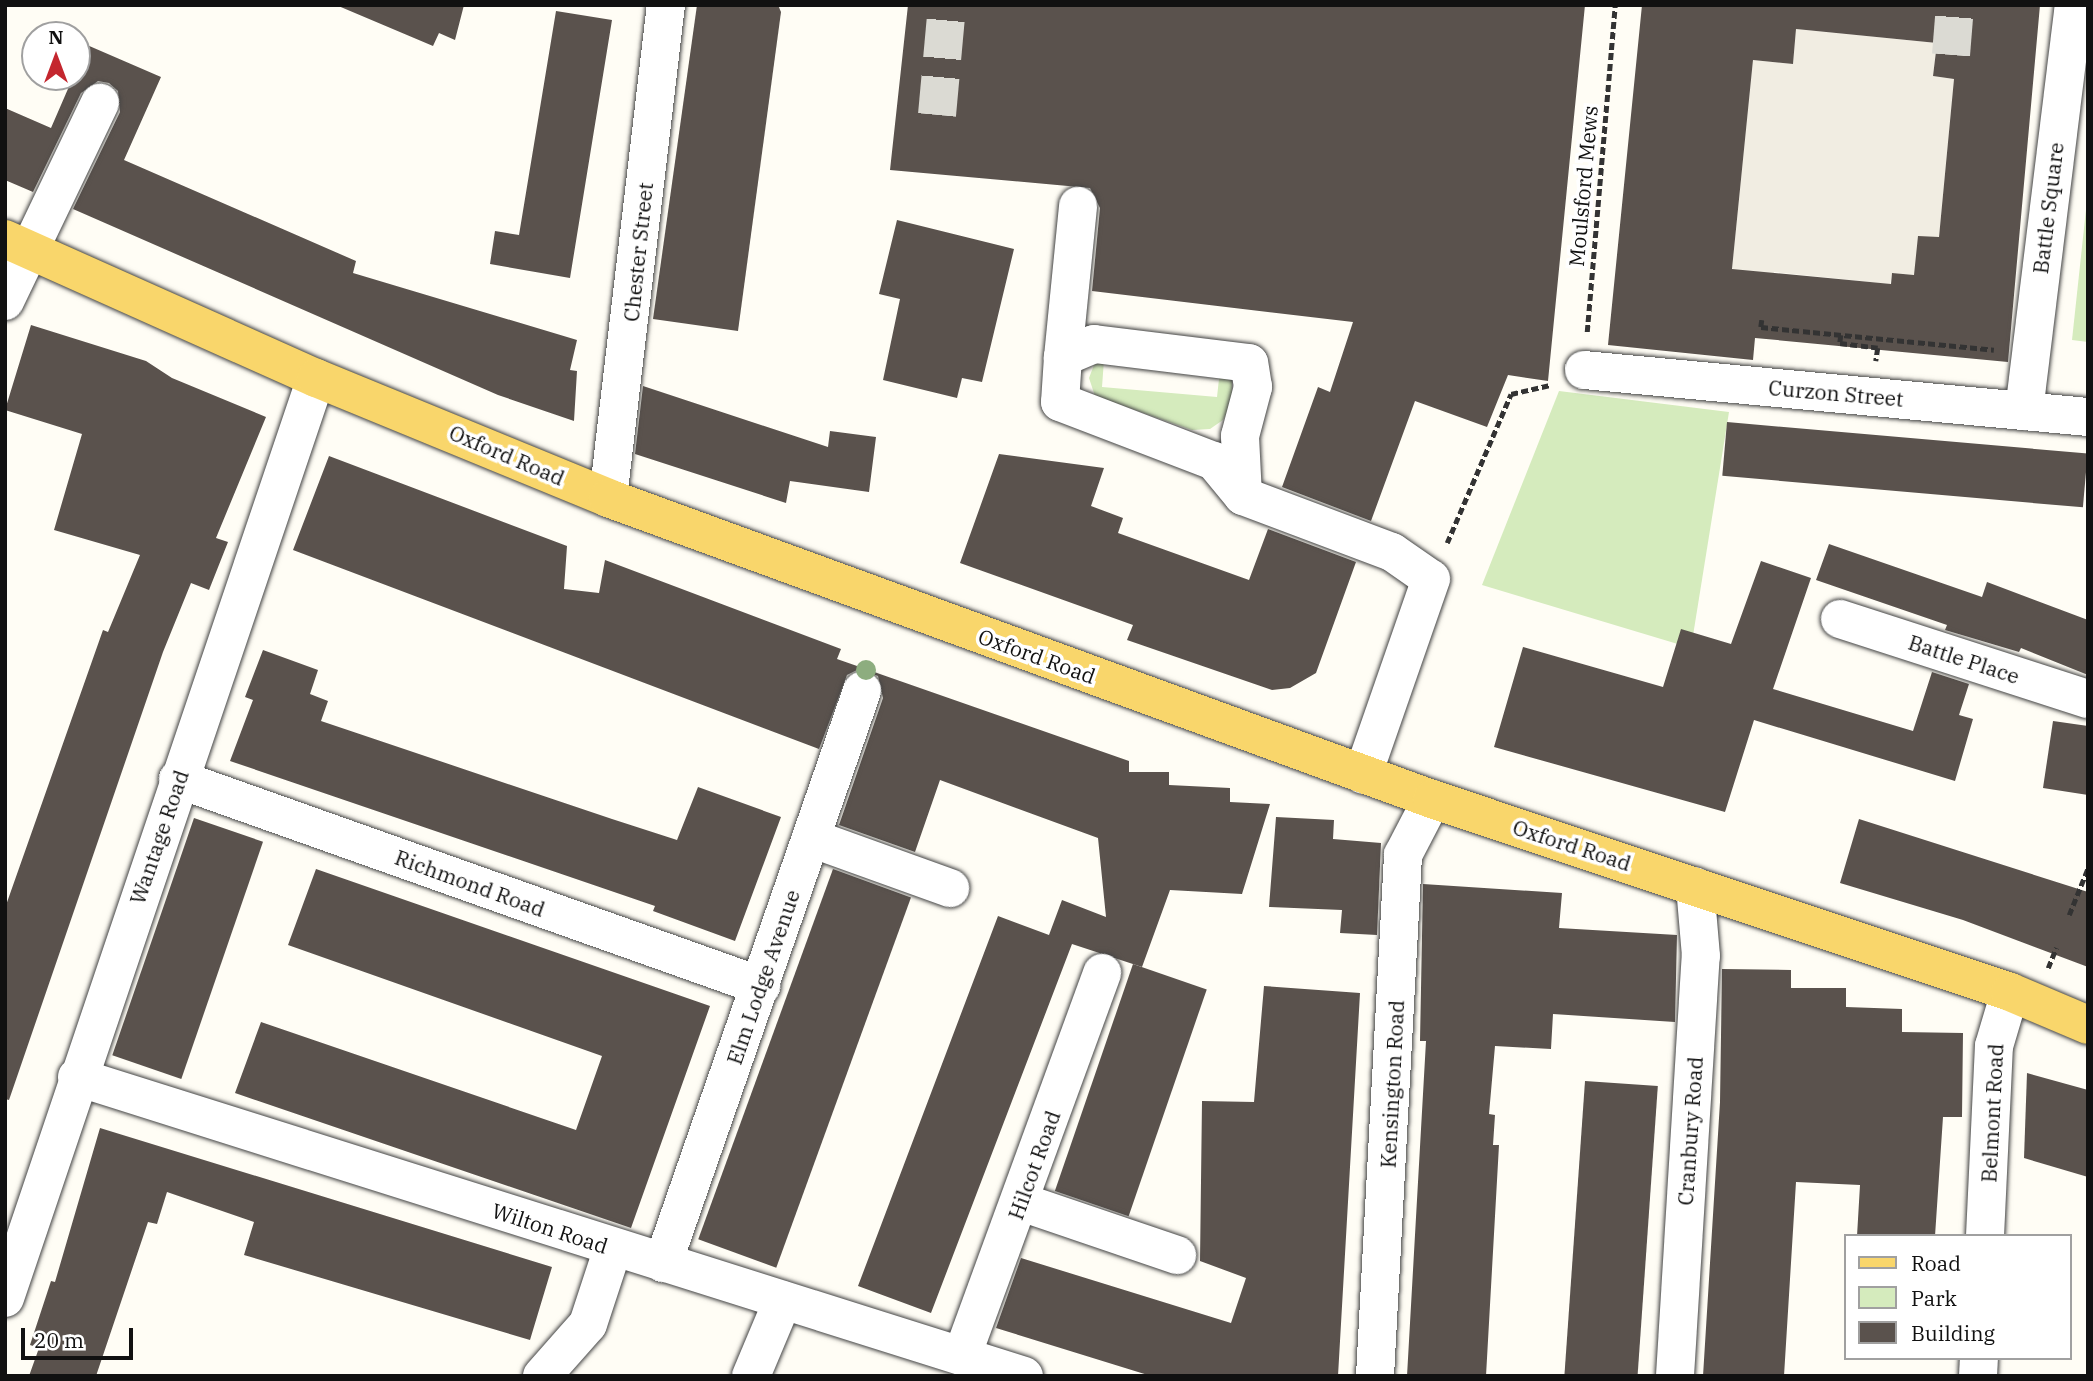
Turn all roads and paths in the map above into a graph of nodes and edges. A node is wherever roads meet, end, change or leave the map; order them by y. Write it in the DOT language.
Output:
graph roads {
  1 [pos="666,5"];
  2 [pos="1615,5"];
  3 [pos="2074,5"];
  4 [pos="100,103"];
  5 [pos="1078,206"];
  6 [pos="16,245"];
  7 [pos="5,301"];
  8 [pos="1762,320"];
  9 [pos="2030,353"];
  10 [pos="1063,357"];
  11 [pos="1572,377"];
  12 [pos="316,378"];
  13 [pos="2024,411"];
  14 [pos="2088,417"];
  15 [pos="1243,496"];
  16 [pos="608,498"];
  17 [pos="1431,579"];
  18 [pos="1840,619"];
  19 [pos="862,691"];
  20 [pos="2088,699"];
  21 [pos="1363,774"];
  22 [pos="178,779"];
  23 [pos="1432,799"];
  24 [pos="811,838"];
  25 [pos="2088,868"];
  26 [pos="1695,886"];
  27 [pos="950,888"];
  28 [pos="2069,915"];
  29 [pos="1102,973"];
  30 [pos="761,986"];
  31 [pos="2010,992"];
  32 [pos="2088,1025"];
  33 [pos="77,1077"];
  34 [pos="1021,1202"];
  35 [pos="1985,1234"];
  36 [pos="613,1248"];
  37 [pos="1177,1255"];
  38 [pos="663,1263"];
  39 [pos="5,1298"];
  40 [pos="783,1300"];
  41 [pos="962,1356"];
  42 [pos="542,1376"];
  43 [pos="751,1376"];
  44 [pos="1024,1376"];
  45 [pos="1375,1376"];
  46 [pos="1675,1376"];
  1 -- 16 [label="street, Chester Street"];
  2 -- 11 [label="path, Moulsford Mews"];
  3 -- 9 [label="street, Battle Square"];
  4 -- 6 [label="street"];
  5 -- 10 [label="street"];
  6 -- 7 [label="street"];
  6 -- 12 [label="main road, Oxford Road"];
  8 -- 9 [label="path"];
  9 -- 13 [label="street, Battle Square"];
  10 -- 15 [label="street"];
  10 -- 15 [label="street"];
  11 -- 13 [label="street, Curzon Street"];
  11 -- 17 [label="path"];
  12 -- 16 [label="main road, Oxford Road"];
  12 -- 22 [label="street, Wantage Road"];
  13 -- 14 [label="street, Curzon Street"];
  15 -- 17 [label="street"];
  16 -- 21 [label="main road, Oxford Road"];
  17 -- 21 [label="street"];
  18 -- 20 [label="street, Battle Place"];
  19 -- 24 [label="street, Elm Lodge Avenue"];
  21 -- 23 [label="main road, Oxford Road"];
  22 -- 30 [label="street, Richmond Road"];
  22 -- 33 [label="street, Wantage Road"];
  23 -- 26 [label="main road, Oxford Road"];
  23 -- 45 [label="street, Kensington Road"];
  24 -- 27 [label="street"];
  24 -- 30 [label="street, Elm Lodge Avenue"];
  25 -- 28 [label="path"];
  26 -- 31 [label="main road, Oxford Road"];
  26 -- 46 [label="street, Cranbury Road"];
  29 -- 34 [label="street, Hilcot Road"];
  30 -- 38 [label="street, Elm Lodge Avenue"];
  31 -- 32 [label="main road, Oxford Road"];
  31 -- 35 [label="street, Belmont Road"];
  33 -- 36 [label="street, Wilton Road"];
  33 -- 39 [label="street, Wantage Road"];
  34 -- 37 [label="street"];
  34 -- 41 [label="street, Hilcot Road"];
  36 -- 38 [label="street, Wilton Road"];
  36 -- 42 [label="street"];
  38 -- 40 [label="street, Wilton Road"];
  40 -- 41 [label="street, Wilton Road"];
  40 -- 43 [label="street"];
  41 -- 44 [label="street, Wilton Road"];
}
